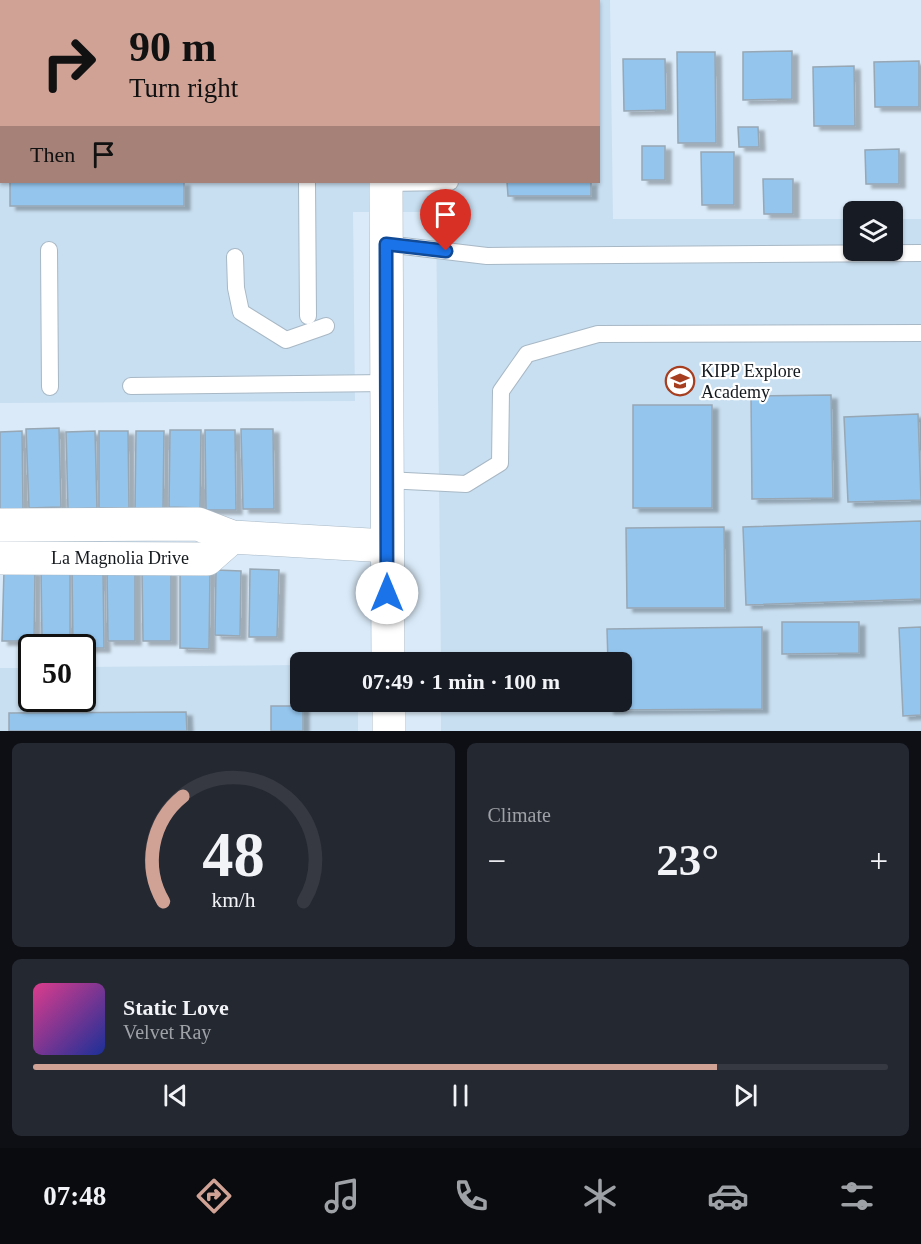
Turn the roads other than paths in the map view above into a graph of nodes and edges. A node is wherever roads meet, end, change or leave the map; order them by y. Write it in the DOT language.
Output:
graph roads {
  1 [pos="307,183"];
  2 [pos="386,183"];
  3 [pos="386,244"];
  4 [pos="49,250"];
  5 [pos="921,253"];
  6 [pos="236,257"];
  7 [pos="308,316"];
  8 [pos="326,326"];
  9 [pos="921,333"];
  10 [pos="387,383"];
  11 [pos="131,386"];
  12 [pos="50,387"];
  13 [pos="386,480"];
  14 [pos="0,525"];
  15 [pos="232,537"];
  16 [pos="387,546"];
  17 [pos="0,558"];
  18 [pos="388,652"];
  19 [pos="389,712"];
  20 [pos="389,731"];
  1 -- 7 [label="lane"];
  2 -- 3 [label="street"];
  3 -- 5 [label="lane"];
  3 -- 10 [label="street"];
  4 -- 12 [label="lane"];
  6 -- 8 [label="lane"];
  9 -- 13 [label="lane"];
  10 -- 11 [label="lane"];
  10 -- 13 [label="street"];
  13 -- 16 [label="street"];
  14 -- 15 [label="street, La Magnolia Drive"];
  15 -- 16 [label="street, La Magnolia Drive"];
  15 -- 17 [label="street, La Magnolia Drive"];
  16 -- 18 [label="street"];
  19 -- 20 [label="street"];
}
